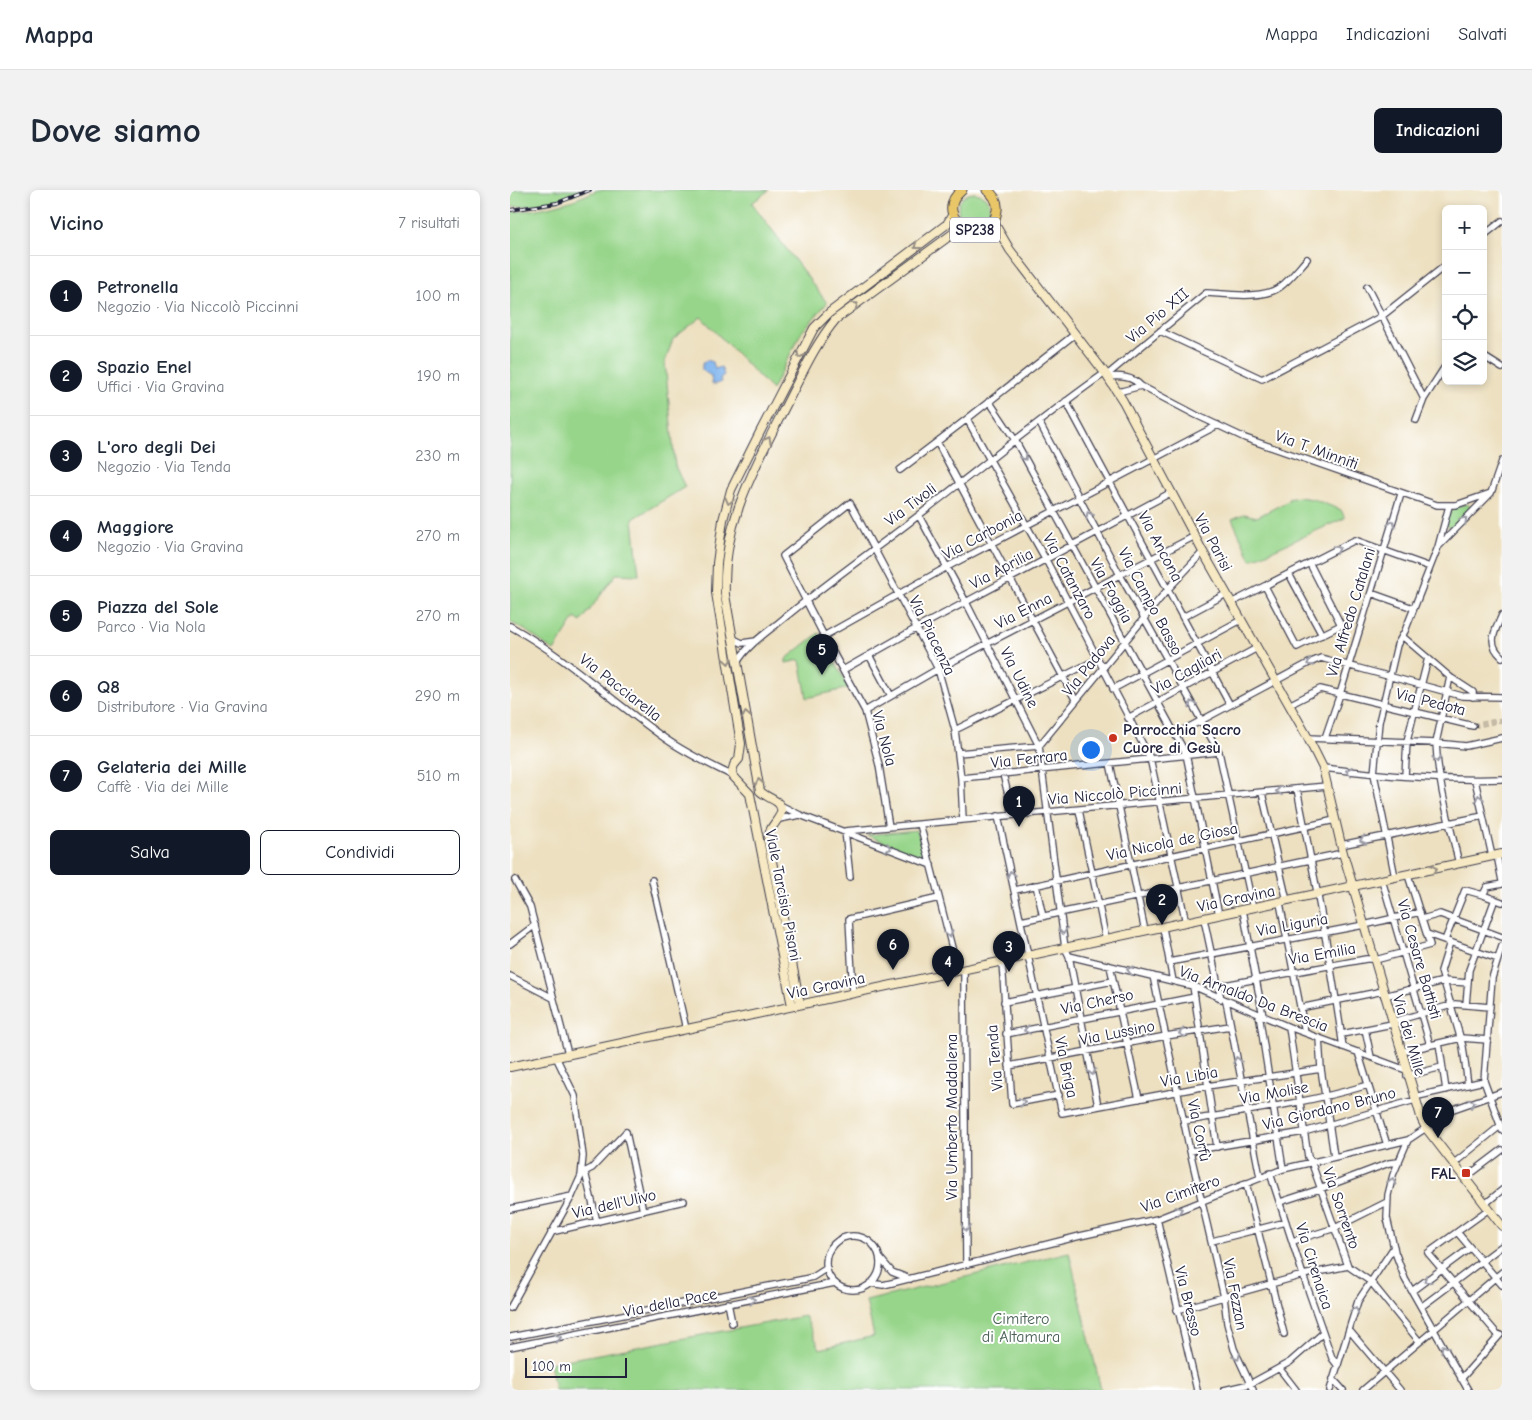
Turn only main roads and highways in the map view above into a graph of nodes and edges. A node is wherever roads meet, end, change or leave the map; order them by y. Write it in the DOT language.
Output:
graph roads {
  1 [pos="952,190"];
  2 [pos="962,190"];
  3 [pos="988,190"];
  4 [pos="953,202"];
  5 [pos="953,214"];
  6 [pos="993,221"];
  7 [pos="963,227"];
  8 [pos="978,230"];
  9 [pos="1001,236"];
  10 [pos="736,762"];
  11 [pos="755,762"];
  12 [pos="755,818"];
  13 [pos="776,821"];
  14 [pos="1497,855"];
  15 [pos="1352,886"];
  16 [pos="796,1005"];
  17 [pos="510,1067"];
  18 [pos="1502,1226"];
  1 -- 4 [label="main road"];
  2 -- 4 [label="main road, SP238"];
  3 -- 6 [label="main road, SP238"];
  4 -- 5 [label="main road, SP238"];
  5 -- 7 [label="main road, SP238"];
  5 -- 10 [label="main road, one-way"];
  6 -- 8 [label="main road, SP238"];
  6 -- 9 [label="main road, Via Parisi / SP238"];
  7 -- 8 [label="main road, SP238"];
  11 -- 7 [label="main road, one-way"];
  8 -- 9 [label="main road, SP238"];
  9 -- 15 [label="main road, Via Parisi / SP238"];
  10 -- 11 [label="main road"];
  10 -- 12 [label="main road, Viale Tarcisio Pisani"];
  13 -- 11 [label="main road, Viale Tarcisio Pisani, one-way"];
  12 -- 13 [label="main road"];
  12 -- 16 [label="main road, Viale Tarcisio Pisani"];
  13 -- 16 [label="main road, Viale Tarcisio Pisani"];
  15 -- 14 [label="main road, Via Gravina, one-way"];
  15 -- 16 [label="main road, Via Gravina"];
  15 -- 18 [label="main road, Via dei Mille"];
  16 -- 17 [label="main road, Via Gravina"];
}
